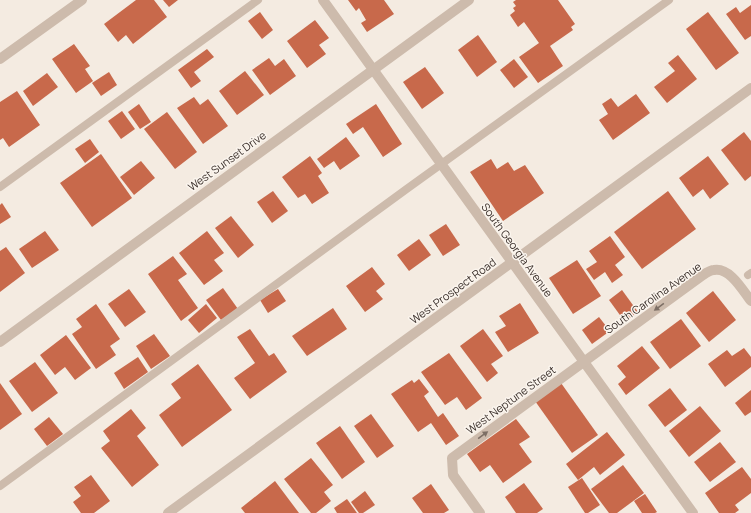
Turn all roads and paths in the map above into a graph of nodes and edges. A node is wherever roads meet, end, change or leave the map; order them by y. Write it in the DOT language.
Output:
graph roads {
  1 [pos="82,0"];
  2 [pos="258,0"];
  3 [pos="323,0"];
  4 [pos="469,0"];
  5 [pos="669,0"];
  6 [pos="0,59"];
  7 [pos="373,70"];
  8 [pos="751,88"];
  9 [pos="441,165"];
  10 [pos="0,187"];
  11 [pos="512,263"];
  12 [pos="751,301"];
  13 [pos="0,342"];
  14 [pos="584,362"];
  15 [pos="0,486"];
  16 [pos="168,513"];
  17 [pos="480,513"];
  18 [pos="693,513"];
  1 -- 6 [label="street"];
  2 -- 10 [label="lane"];
  3 -- 7 [label="street, South Georgia Avenue"];
  4 -- 7 [label="street, West Sunset Drive"];
  5 -- 9 [label="lane"];
  7 -- 9 [label="street, South Georgia Avenue"];
  7 -- 13 [label="street, West Sunset Drive"];
  8 -- 11 [label="street, West Prospect Road"];
  9 -- 11 [label="street, South Georgia Avenue"];
  9 -- 15 [label="lane"];
  11 -- 14 [label="street, South Georgia Avenue"];
  11 -- 16 [label="street, West Prospect Road"];
  12 -- 14 [label="street, South Carolina Avenue, one-way"];
  17 -- 14 [label="street, West Neptune Street, one-way"];
  14 -- 18 [label="street, South Georgia Avenue"];
}
